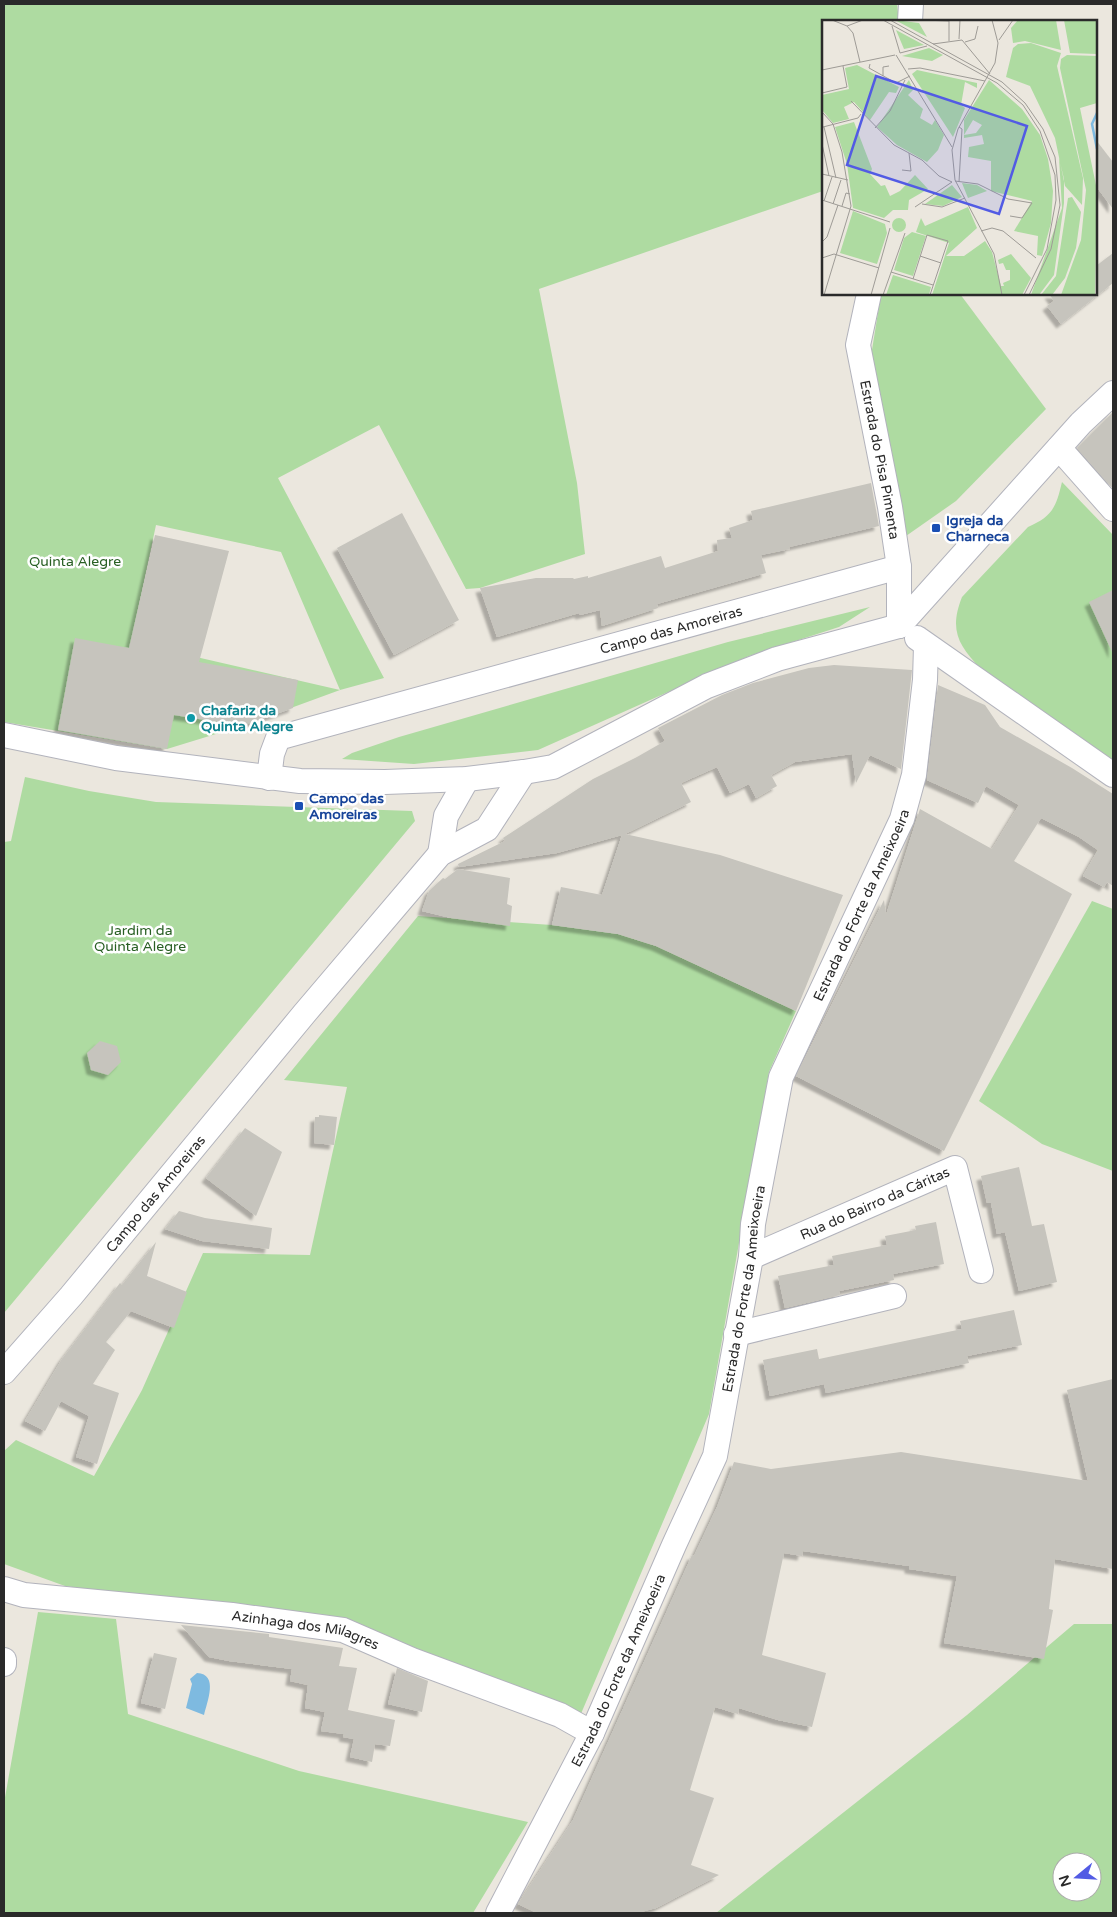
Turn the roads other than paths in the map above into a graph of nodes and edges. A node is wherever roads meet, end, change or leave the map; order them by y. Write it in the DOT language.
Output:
graph roads {
  1 [pos="911,4"];
  2 [pos="910,20"];
  3 [pos="869,295"];
  4 [pos="1113,393"];
  5 [pos="1060,448"];
  6 [pos="1113,509"];
  7 [pos="899,567"];
  8 [pos="899,626"];
  9 [pos="926,646"];
  10 [pos="4,735"];
  11 [pos="524,772"];
  12 [pos="1113,775"];
  13 [pos="269,778"];
  14 [pos="467,779"];
  15 [pos="440,854"];
  16 [pos="751,1258"];
  17 [pos="981,1271"];
  18 [pos="894,1296"];
  19 [pos="736,1334"];
  20 [pos="4,1372"];
  21 [pos="4,1588"];
  22 [pos="4,1660"];
  23 [pos="4,1664"];
  24 [pos="592,1733"];
  25 [pos="498,1913"];
  1 -- 2 [label="street"];
  3 -- 7 [label="street, Estrada do Pisa Pimenta"];
  4 -- 5 [label="street"];
  5 -- 6 [label="street"];
  5 -- 8 [label="street"];
  7 -- 8 [label="street, Estrada do Pisa Pimenta"];
  7 -- 13 [label="street, Campo das Amoreiras"];
  8 -- 9 [label="street"];
  8 -- 11 [label="street"];
  9 -- 12 [label="street"];
  9 -- 16 [label="street, Estrada do Forte da Ameixoeira"];
  10 -- 13 [label="street"];
  11 -- 14 [label="street"];
  11 -- 15 [label="street, Campo das Amoreiras"];
  13 -- 14 [label="street"];
  14 -- 15 [label="street"];
  15 -- 20 [label="street, Campo das Amoreiras"];
  16 -- 17 [label="street, Rua do Bairro da Cáritas"];
  16 -- 19 [label="street, Estrada do Forte da Ameixoeira"];
  18 -- 19 [label="street"];
  19 -- 24 [label="street, Estrada do Forte da Ameixoeira"];
  21 -- 24 [label="street, Azinhaga dos Milagres"];
  22 -- 23 [label="street"];
  24 -- 25 [label="street, Estrada do Forte da Ameixoeira"];
}
